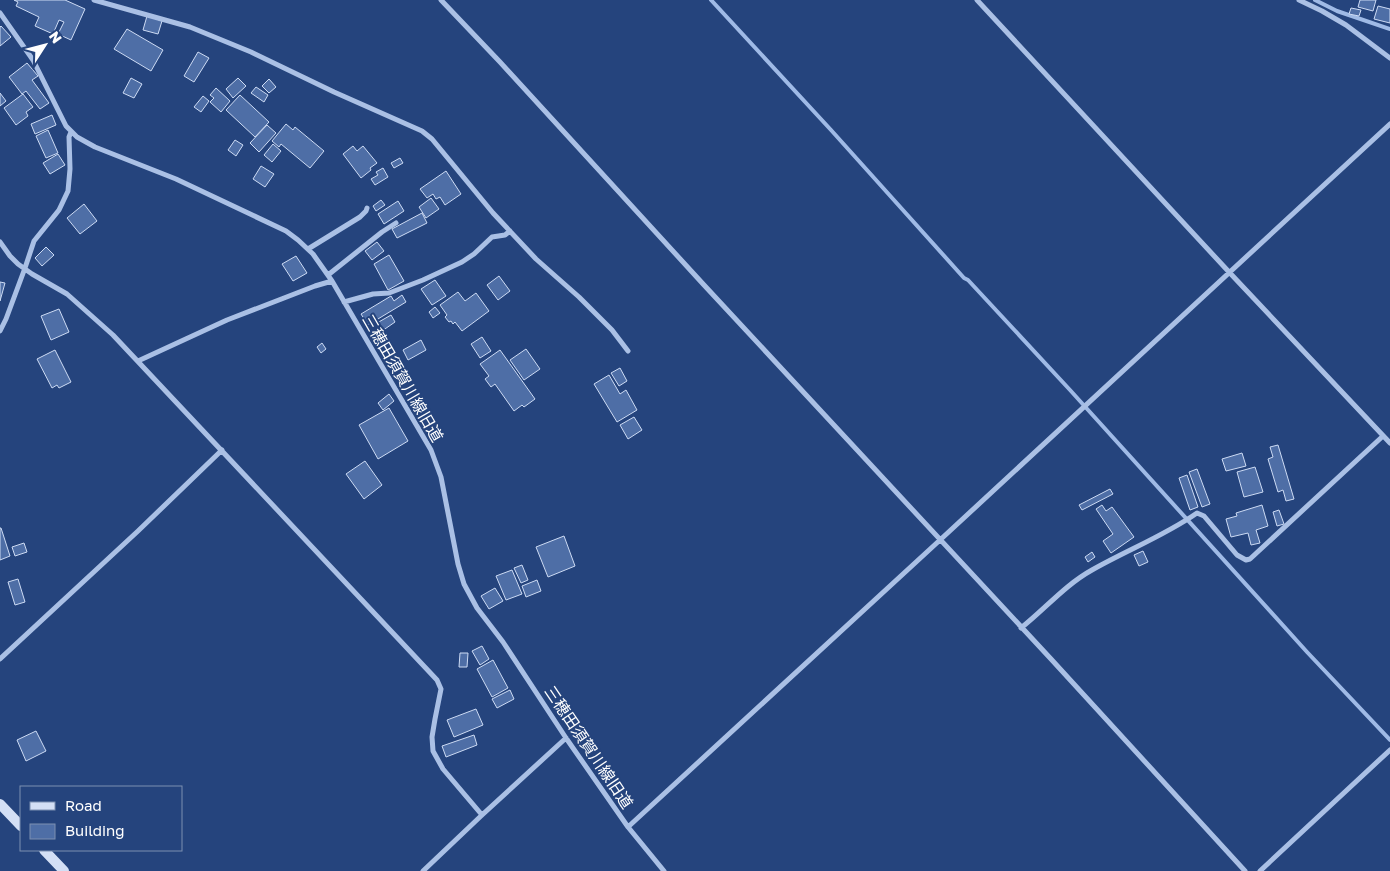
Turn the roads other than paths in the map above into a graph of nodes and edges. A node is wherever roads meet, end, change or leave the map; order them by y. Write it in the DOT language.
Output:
graph roads {
  1 [pos="94,0"];
  2 [pos="440,0"];
  3 [pos="978,0"];
  4 [pos="1299,0"];
  5 [pos="0,13"];
  6 [pos="1390,58"];
  7 [pos="1390,124"];
  8 [pos="72,132"];
  9 [pos="367,208"];
  10 [pos="396,223"];
  11 [pos="510,231"];
  12 [pos="0,242"];
  13 [pos="308,249"];
  14 [pos="25,268"];
  15 [pos="1230,272"];
  16 [pos="328,275"];
  17 [pos="332,281"];
  18 [pos="344,302"];
  19 [pos="0,332"];
  20 [pos="628,351"];
  21 [pos="138,361"];
  22 [pos="1383,436"];
  23 [pos="1390,443"];
  24 [pos="222,450"];
  25 [pos="940,540"];
  26 [pos="1021,628"];
  27 [pos="0,659"];
  28 [pos="566,738"];
  29 [pos="1390,750"];
  30 [pos="0,804"];
  31 [pos="482,815"];
  32 [pos="20,825"];
  33 [pos="628,827"];
  34 [pos="45,851"];
  35 [pos="64,871"];
  36 [pos="423,871"];
  37 [pos="664,871"];
  38 [pos="1245,871"];
  39 [pos="1260,871"];
  1 -- 11 [label="street"];
  2 -- 25 [label="street"];
  3 -- 15 [label="street"];
  4 -- 6 [label="street"];
  5 -- 8 [label="street, 三穂田須賀川線旧道"];
  7 -- 15 [label="street"];
  8 -- 13 [label="street, 三穂田須賀川線旧道"];
  8 -- 14 [label="street"];
  9 -- 13 [label="street"];
  10 -- 16 [label="street"];
  11 -- 18 [label="street"];
  11 -- 20 [label="street"];
  12 -- 14 [label="street"];
  13 -- 16 [label="street, 三穂田須賀川線旧道"];
  14 -- 19 [label="street"];
  14 -- 21 [label="street"];
  15 -- 22 [label="street"];
  15 -- 25 [label="street"];
  16 -- 17 [label="street, 三穂田須賀川線旧道"];
  17 -- 18 [label="street, 三穂田須賀川線旧道"];
  17 -- 21 [label="street"];
  18 -- 28 [label="street, 三穂田須賀川線旧道"];
  21 -- 24 [label="street"];
  22 -- 23 [label="street"];
  22 -- 26 [label="street"];
  24 -- 27 [label="street"];
  24 -- 31 [label="street"];
  25 -- 26 [label="street"];
  25 -- 33 [label="street"];
  26 -- 38 [label="street"];
  28 -- 31 [label="street"];
  28 -- 33 [label="street, 三穂田須賀川線旧道"];
  29 -- 39 [label="street"];
  30 -- 32 [label="main road"];
  31 -- 36 [label="street"];
  33 -- 37 [label="street, 三穂田須賀川線旧道"];
  34 -- 35 [label="main road"];
}
